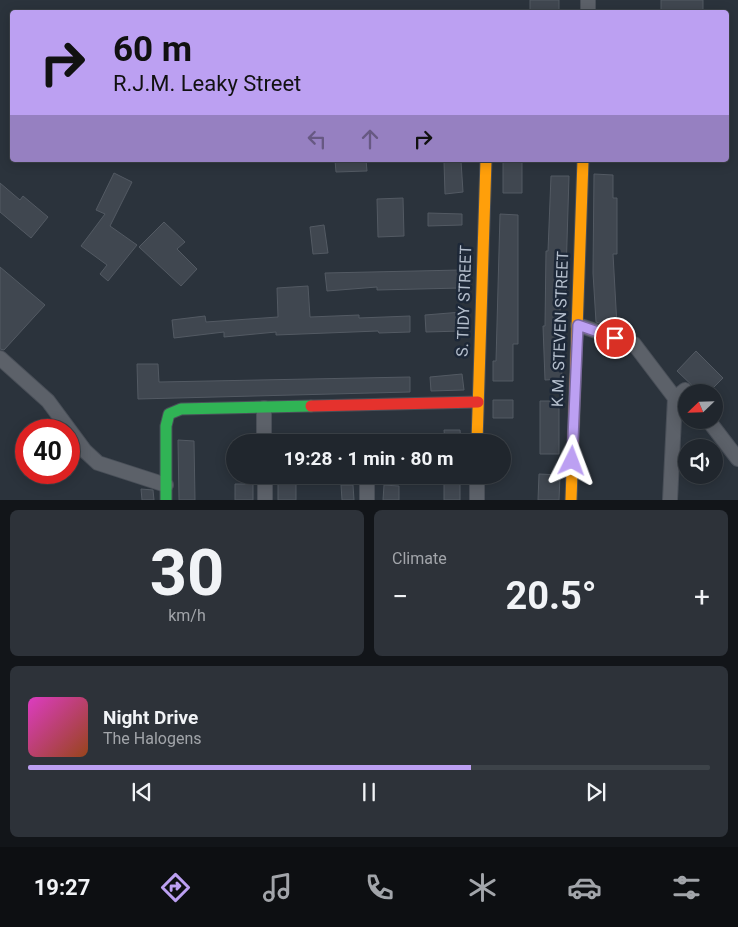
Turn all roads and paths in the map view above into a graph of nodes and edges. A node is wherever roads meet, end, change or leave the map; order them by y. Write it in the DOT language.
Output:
graph roads {
  1 [pos="486,162"];
  2 [pos="583,162"];
  3 [pos="578,325"];
  4 [pos="0,358"];
  5 [pos="678,392"];
  6 [pos="478,402"];
  7 [pos="264,408"];
  8 [pos="678,424"];
  9 [pos="715,429"];
  10 [pos="264,434"];
  11 [pos="477,434"];
  12 [pos="738,459"];
  13 [pos="264,484"];
  14 [pos="367,484"];
  15 [pos="477,484"];
  16 [pos="166,485"];
  17 [pos="166,500"];
  18 [pos="265,500"];
  19 [pos="367,500"];
  20 [pos="477,500"];
  21 [pos="571,500"];
  22 [pos="670,500"];
  1 -- 6 [label="street, S. TIDY STREET"];
  2 -- 3 [label="street, K.M. STEVEN STREET"];
  3 -- 5 [label="street"];
  3 -- 21 [label="street, K.M. STEVEN STREET"];
  4 -- 16 [label="street"];
  6 -- 7 [label="street"];
  6 -- 11 [label="street, S. TIDY STREET"];
  7 -- 10 [label="street"];
  7 -- 16 [label="street"];
  8 -- 22 [label="street"];
  9 -- 12 [label="street"];
  13 -- 18 [label="street"];
  14 -- 19 [label="street"];
  15 -- 20 [label="street"];
  16 -- 17 [label="street"];
}
